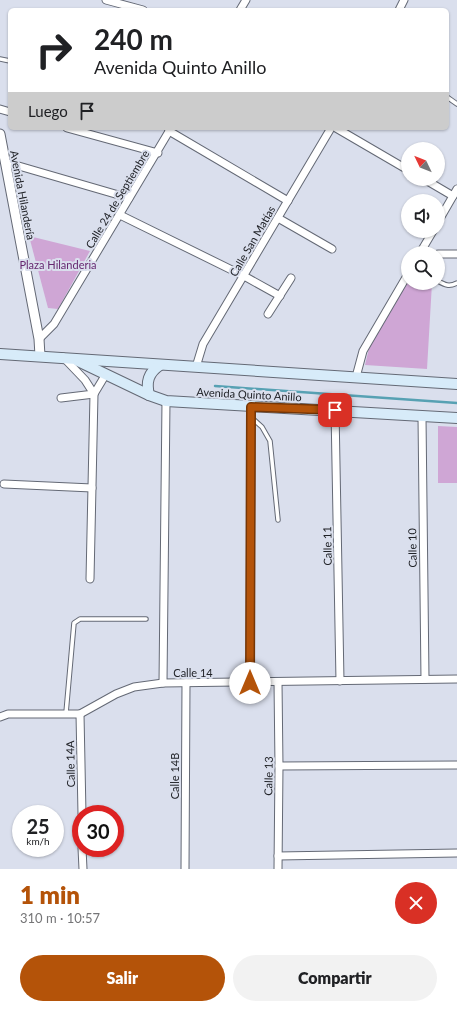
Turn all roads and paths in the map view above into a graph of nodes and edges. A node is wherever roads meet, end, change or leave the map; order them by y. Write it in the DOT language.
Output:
graph roads {
  1 [pos="106,0"];
  2 [pos="126,8"];
  3 [pos="170,130"];
  4 [pos="330,130"];
  5 [pos="339,130"];
  6 [pos="91,131"];
  7 [pos="0,134"];
  8 [pos="2,151"];
  9 [pos="158,153"];
  10 [pos="401,166"];
  11 [pos="436,186"];
  12 [pos="457,189"];
  13 [pos="453,196"];
  14 [pos="129,198"];
  15 [pos="288,201"];
  16 [pos="445,210"];
  17 [pos="120,215"];
  18 [pos="278,218"];
  19 [pos="332,249"];
  20 [pos="445,254"];
  21 [pos="457,254"];
  22 [pos="244,276"];
  23 [pos="291,278"];
  24 [pos="457,283"];
  25 [pos="445,285"];
  26 [pos="401,286"];
  27 [pos="280,296"];
  28 [pos="268,314"];
  29 [pos="39,339"];
  30 [pos="0,354"];
  31 [pos="40,356"];
  32 [pos="68,358"];
  33 [pos="160,365"];
  34 [pos="196,367"];
  35 [pos="106,374"];
  36 [pos="356,377"];
  37 [pos="457,384"];
  38 [pos="94,394"];
  39 [pos="149,395"];
  40 [pos="61,398"];
  41 [pos="166,400"];
  42 [pos="251,407"];
  43 [pos="335,410"];
  44 [pos="422,416"];
  45 [pos="251,417"];
  46 [pos="457,418"];
  47 [pos="4,484"];
  48 [pos="92,488"];
  49 [pos="278,520"];
  50 [pos="90,579"];
  51 [pos="146,619"];
  52 [pos="425,679"];
  53 [pos="457,679"];
  54 [pos="340,681"];
  55 [pos="278,682"];
  56 [pos="163,683"];
  57 [pos="186,683"];
  58 [pos="250,683"];
  59 [pos="66,713"];
  60 [pos="80,714"];
  61 [pos="0,717"];
  62 [pos="457,765"];
  63 [pos="280,766"];
  64 [pos="82,805"];
  65 [pos="457,853"];
  66 [pos="278,856"];
  67 [pos="82,857"];
  68 [pos="82,869"];
  69 [pos="185,869"];
  70 [pos="278,869"];
  1 -- 2 [label="street"];
  3 -- 9 [label="street, Calle 24 de Septiembre"];
  3 -- 15 [label="street"];
  4 -- 15 [label="street, Calle San Matías"];
  5 -- 10 [label="street"];
  6 -- 9 [label="street"];
  7 -- 8 [label="street, Avenida Hilandería"];
  8 -- 14 [label="street"];
  8 -- 29 [label="street, Avenida Hilandería"];
  9 -- 14 [label="street, Calle 24 de Septiembre"];
  11 -- 13 [label="street"];
  12 -- 13 [label="street"];
  13 -- 16 [label="street"];
  14 -- 17 [label="street, Calle 24 de Septiembre"];
  15 -- 18 [label="street, Calle San Matías"];
  17 -- 22 [label="street"];
  17 -- 29 [label="street, Calle 24 de Septiembre"];
  18 -- 19 [label="street"];
  18 -- 22 [label="street, Calle San Matías"];
  20 -- 21 [label="street"];
  22 -- 27 [label="street"];
  22 -- 34 [label="street, Calle San Matías"];
  23 -- 27 [label="street"];
  24 -- 25 [label="lane"];
  26 -- 36 [label="street"];
  27 -- 28 [label="street"];
  29 -- 31 [label="street, Avenida Hilandería"];
  30 -- 31 [label="main road, Avenida Quinto Anillo"];
  31 -- 32 [label="main road, Avenida Quinto Anillo"];
  32 -- 33 [label="main road, Avenida Quinto Anillo"];
  32 -- 35 [label="main road, Avenida Quinto Anillo"];
  32 -- 38 [label="street"];
  33 -- 34 [label="main road, Avenida Quinto Anillo"];
  33 -- 39 [label="main road"];
  34 -- 36 [label="main road, Avenida Quinto Anillo"];
  35 -- 38 [label="street"];
  35 -- 39 [label="main road, Avenida Quinto Anillo"];
  36 -- 37 [label="main road, Avenida Quinto Anillo"];
  38 -- 40 [label="street"];
  38 -- 48 [label="street"];
  39 -- 41 [label="main road, Avenida Quinto Anillo"];
  41 -- 42 [label="main road, Avenida Quinto Anillo"];
  41 -- 56 [label="street, Calle 14"];
  42 -- 43 [label="main road, Avenida Quinto Anillo"];
  42 -- 45 [label="street"];
  43 -- 44 [label="main road, Avenida Quinto Anillo"];
  43 -- 54 [label="street, Calle 11"];
  44 -- 46 [label="main road, Avenida Quinto Anillo"];
  44 -- 52 [label="street, Calle 10"];
  45 -- 49 [label="lane"];
  45 -- 58 [label="street"];
  47 -- 48 [label="street"];
  48 -- 50 [label="street"];
  51 -- 59 [label="lane"];
  52 -- 53 [label="street, Calle 14"];
  52 -- 54 [label="street, Calle 14"];
  54 -- 55 [label="street, Calle 14"];
  55 -- 58 [label="street, Calle 14"];
  55 -- 63 [label="street, Calle 13"];
  56 -- 57 [label="street, Calle 14"];
  56 -- 60 [label="street"];
  57 -- 58 [label="street, Calle 14"];
  57 -- 69 [label="street, Calle 14B"];
  59 -- 60 [label="street"];
  59 -- 61 [label="street"];
  60 -- 64 [label="street, Calle 14A"];
  62 -- 63 [label="street"];
  63 -- 66 [label="street, Calle 13"];
  65 -- 66 [label="street"];
  66 -- 70 [label="street, Calle 13"];
  67 -- 68 [label="street"];
}
